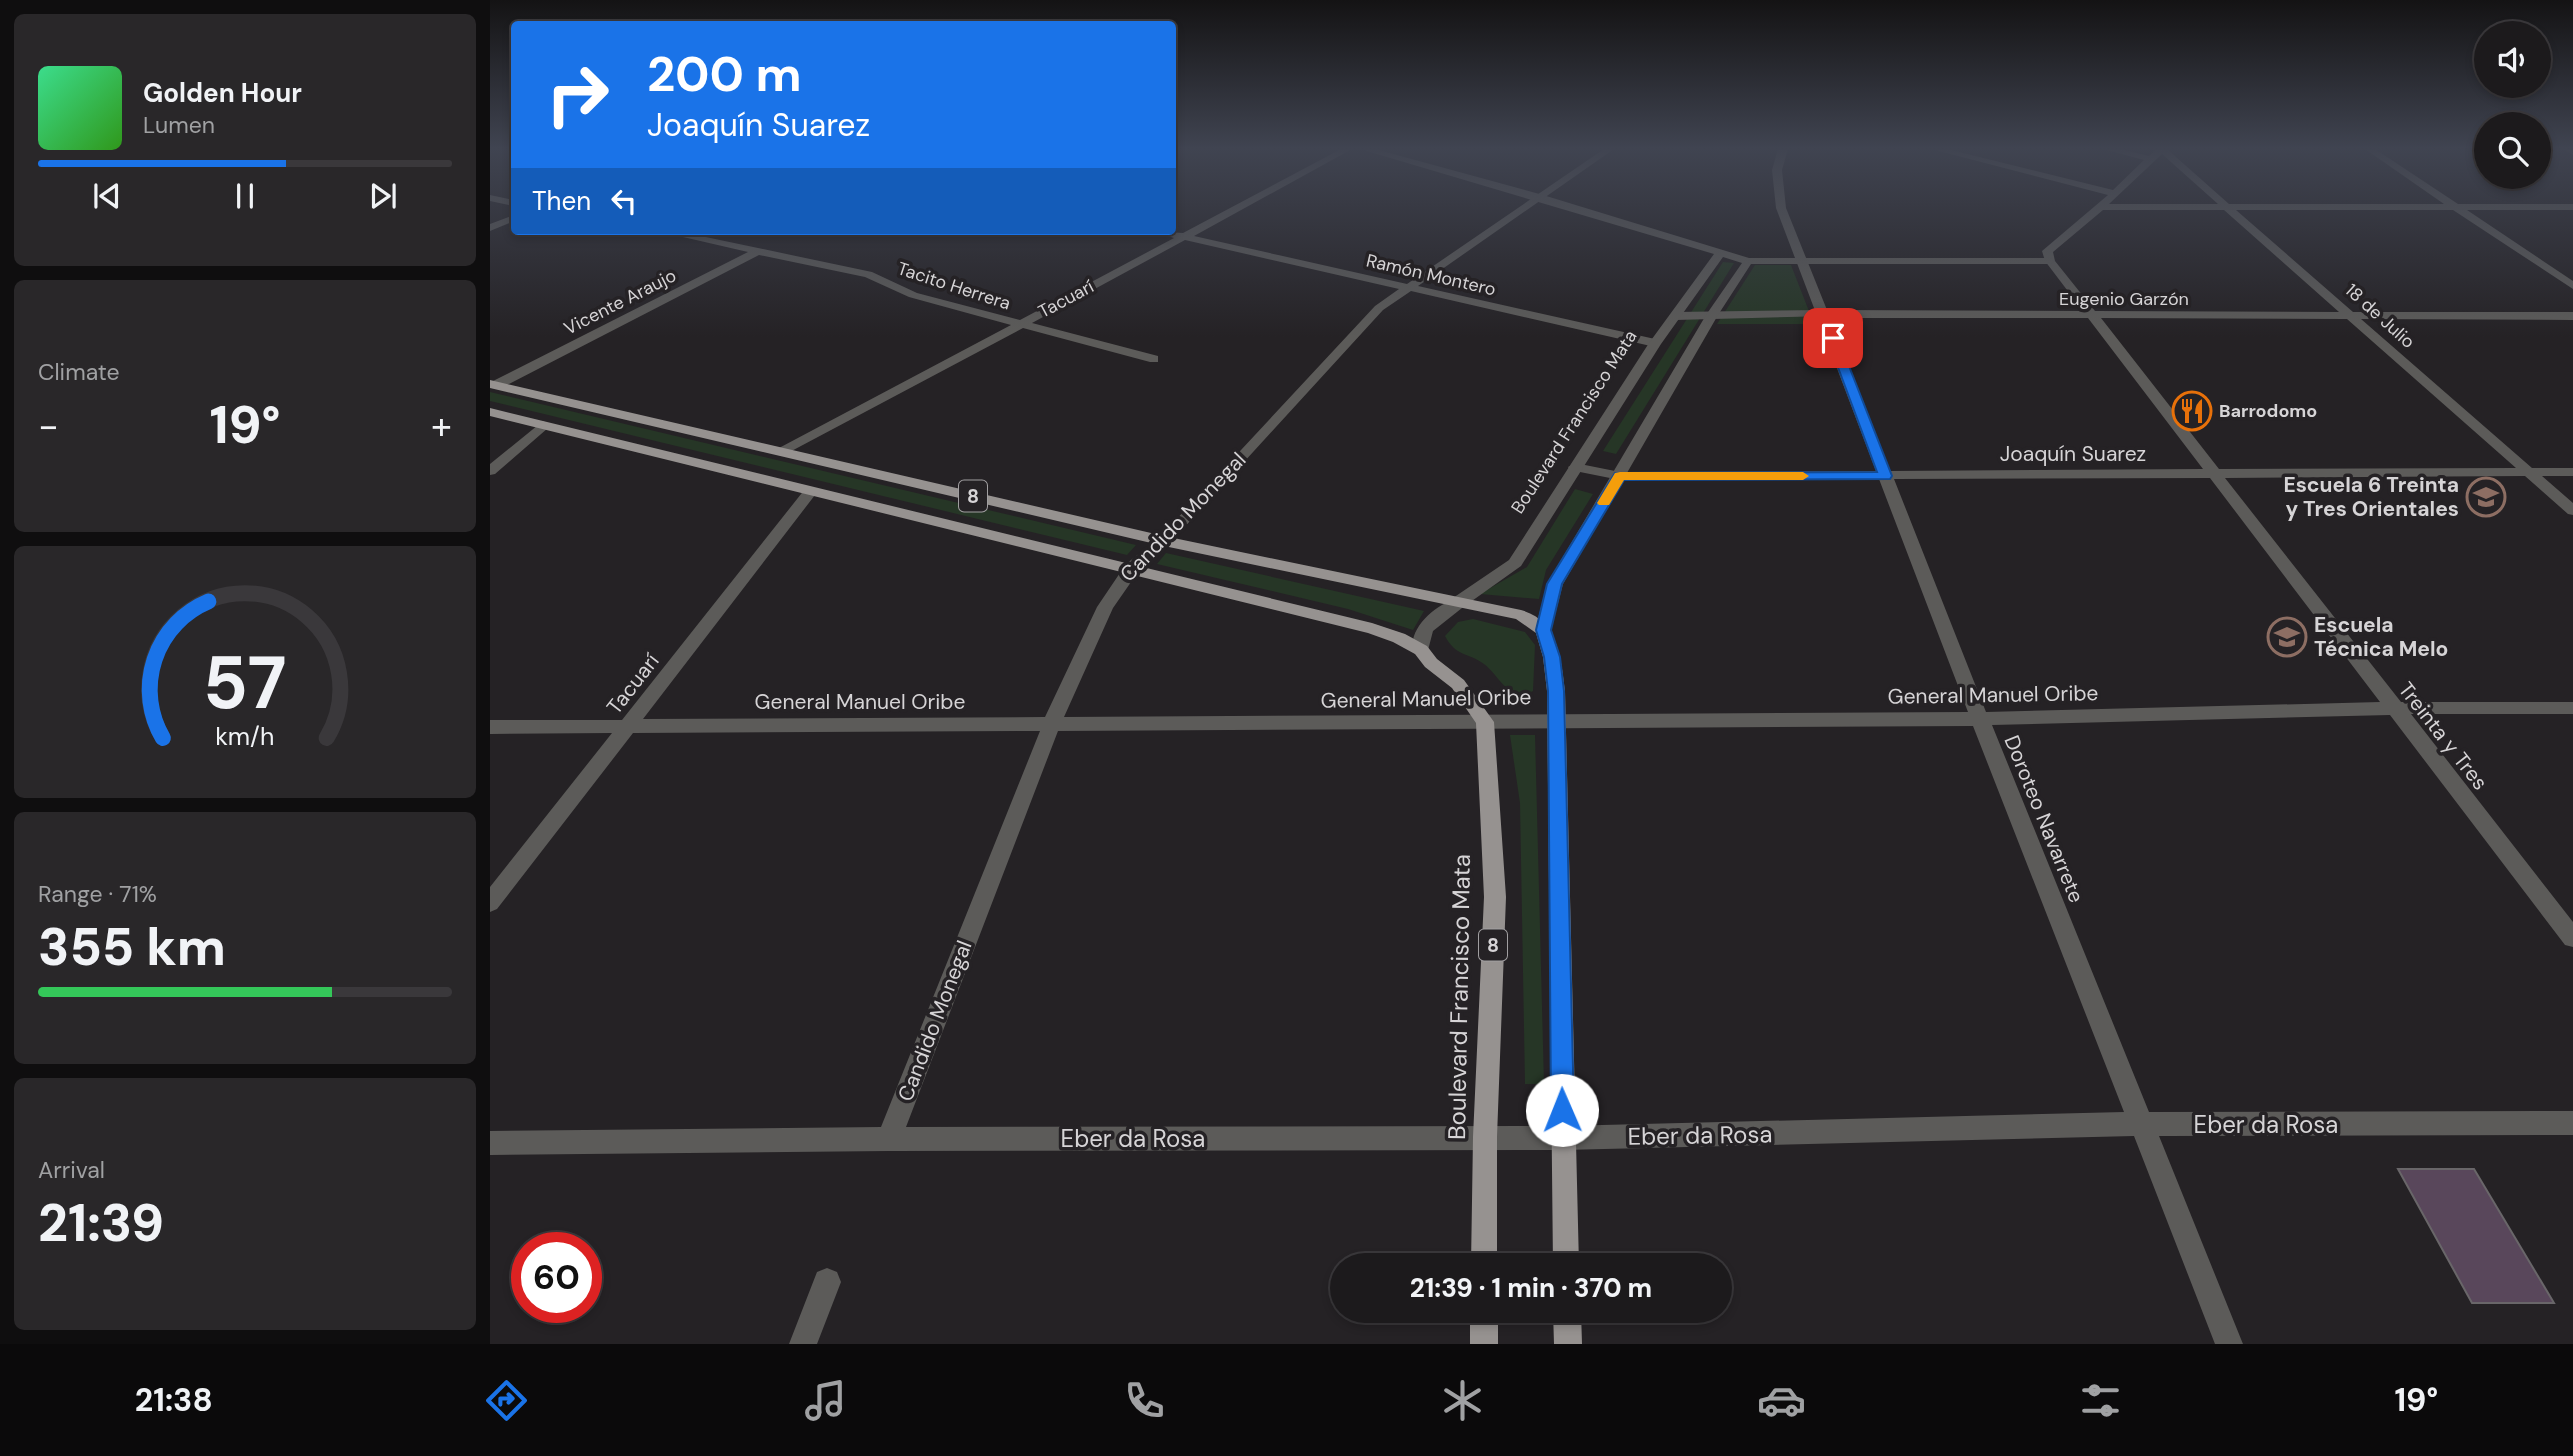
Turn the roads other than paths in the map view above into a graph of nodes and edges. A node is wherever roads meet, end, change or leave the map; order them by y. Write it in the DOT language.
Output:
graph roads {
  1 [pos="1230,212"];
  2 [pos="1518,212"];
  3 [pos="1588,212"];
  4 [pos="1782,212"];
  5 [pos="2095,212"];
  6 [pos="2234,212"];
  7 [pos="2464,212"];
  8 [pos="511,219"];
  9 [pos="490,228"];
  10 [pos="683,235"];
  11 [pos="1174,235"];
  12 [pos="1182,237"];
  13 [pos="760,250"];
  14 [pos="1721,252"];
  15 [pos="1799,255"];
  16 [pos="2049,256"];
  17 [pos="1748,261"];
  18 [pos="2573,286"];
  19 [pos="1408,288"];
  20 [pos="1824,314"];
  21 [pos="1712,315"];
  22 [pos="1675,316"];
  23 [pos="2092,316"];
  24 [pos="2354,316"];
  25 [pos="2573,316"];
  26 [pos="1018,325"];
  27 [pos="1655,343"];
  28 [pos="1154,359"];
  29 [pos="493,385"];
  30 [pos="490,412"];
  31 [pos="543,425"];
  32 [pos="784,451"];
  33 [pos="1574,467"];
  34 [pos="490,471"];
  35 [pos="2527,471"];
  36 [pos="2573,471"];
  37 [pos="2213,474"];
  38 [pos="1620,476"];
  39 [pos="1885,476"];
  40 [pos="810,492"];
  41 [pos="2573,511"];
  42 [pos="1164,541"];
  43 [pos="1132,568"];
  44 [pos="1456,604"];
  45 [pos="1543,630"];
  46 [pos="1421,650"];
  47 [pos="2395,708"];
  48 [pos="2573,708"];
  49 [pos="1980,719"];
  50 [pos="1555,721"];
  51 [pos="1485,722"];
  52 [pos="630,725"];
  53 [pos="1051,725"];
  54 [pos="490,727"];
  55 [pos="490,903"];
  56 [pos="2573,938"];
  57 [pos="2140,1124"];
  58 [pos="2573,1124"];
  59 [pos="1485,1137"];
  60 [pos="1563,1138"];
  61 [pos="890,1139"];
  62 [pos="490,1143"];
  63 [pos="1484,1253"];
  64 [pos="1566,1253"];
  65 [pos="827,1282"];
  66 [pos="1484,1323"];
  67 [pos="1567,1323"];
  68 [pos="803,1344"];
  69 [pos="1484,1344"];
  70 [pos="1568,1344"];
  71 [pos="2229,1344"];
  1 -- 12 [label="street, Tacuarí"];
  2 -- 19 [label="street, Candido Monegal"];
  3 -- 14 [label="street"];
  4 -- 15 [label="street, Doroteo Navarrete"];
  5 -- 16 [label="street"];
  6 -- 24 [label="street, 18 de Julio"];
  7 -- 18 [label="street"];
  8 -- 9 [label="street"];
  10 -- 13 [label="street, Tacito Herrera"];
  11 -- 12 [label="street, Ramón Montero"];
  12 -- 19 [label="street, Ramón Montero"];
  12 -- 26 [label="street, Tacuarí"];
  13 -- 26 [label="street, Tacito Herrera"];
  13 -- 29 [label="street, Vicente Araujo"];
  14 -- 15 [label="street"];
  14 -- 17 [label="street"];
  14 -- 22 [label="street, Boulevard Francisco Mata"];
  15 -- 16 [label="street"];
  15 -- 17 [label="street"];
  15 -- 20 [label="street, Doroteo Navarrete"];
  16 -- 23 [label="street, Treinta y Tres"];
  17 -- 21 [label="street"];
  19 -- 27 [label="street, Ramón Montero"];
  19 -- 42 [label="street, Candido Monegal"];
  20 -- 21 [label="street, Eugenio Garzón"];
  20 -- 23 [label="street, Eugenio Garzón"];
  20 -- 39 [label="street, Doroteo Navarrete"];
  21 -- 22 [label="street, Eugenio Garzón"];
  21 -- 38 [label="street"];
  22 -- 27 [label="street, Boulevard Francisco Mata"];
  23 -- 24 [label="street, Eugenio Garzón"];
  23 -- 37 [label="street, Treinta y Tres"];
  24 -- 25 [label="street, Eugenio Garzón"];
  24 -- 35 [label="street, 18 de Julio"];
  26 -- 28 [label="street, Tacito Herrera"];
  26 -- 32 [label="street, Tacuarí"];
  27 -- 33 [label="street, Boulevard Francisco Mata"];
  29 -- 32 [label="main road, 8"];
  30 -- 31 [label="main road, 8"];
  31 -- 34 [label="street"];
  31 -- 40 [label="main road, 8"];
  32 -- 42 [label="main road, 8"];
  33 -- 38 [label="street, Joaquín Suarez"];
  33 -- 44 [label="street, Boulevard Francisco Mata"];
  35 -- 36 [label="street, Joaquín Suarez"];
  35 -- 37 [label="street, Joaquín Suarez"];
  35 -- 41 [label="street, 18 de Julio"];
  37 -- 39 [label="street, Joaquín Suarez"];
  37 -- 47 [label="street, Treinta y Tres"];
  38 -- 39 [label="street, Joaquín Suarez"];
  38 -- 45 [label="street"];
  39 -- 49 [label="street, Doroteo Navarrete"];
  40 -- 43 [label="main road, 8"];
  40 -- 52 [label="street, Tacuarí"];
  42 -- 43 [label="street, Candido Monegal"];
  42 -- 44 [label="main road, 8"];
  43 -- 46 [label="main road, 8"];
  43 -- 53 [label="street, Candido Monegal"];
  44 -- 45 [label="main road, 8"];
  44 -- 46 [label="street, Boulevard Francisco Mata"];
  45 -- 50 [label="main road"];
  46 -- 51 [label="main road, 8"];
  47 -- 48 [label="street, General Manuel Oribe"];
  47 -- 49 [label="street, General Manuel Oribe"];
  47 -- 56 [label="street, Treinta y Tres"];
  49 -- 50 [label="street, General Manuel Oribe"];
  49 -- 57 [label="street, Doroteo Navarrete"];
  50 -- 51 [label="street, General Manuel Oribe"];
  50 -- 60 [label="main road"];
  51 -- 53 [label="street, General Manuel Oribe"];
  51 -- 59 [label="main road, Boulevard Francisco Mata / 8"];
  52 -- 53 [label="street, General Manuel Oribe"];
  52 -- 54 [label="street, General Manuel Oribe"];
  52 -- 55 [label="street, Tacuarí"];
  53 -- 61 [label="street, Candido Monegal"];
  57 -- 58 [label="street, Eber da Rosa"];
  57 -- 60 [label="street, Eber da Rosa"];
  57 -- 71 [label="street, Doroteo Navarrete"];
  59 -- 60 [label="street, Eber da Rosa"];
  59 -- 61 [label="street, Eber da Rosa"];
  59 -- 63 [label="main road, Boulevard Francisco Mata / 8"];
  60 -- 64 [label="main road"];
  61 -- 62 [label="street, Eber da Rosa"];
  65 -- 68 [label="street"];
  66 -- 69 [label="main road"];
  67 -- 70 [label="main road"];
}
